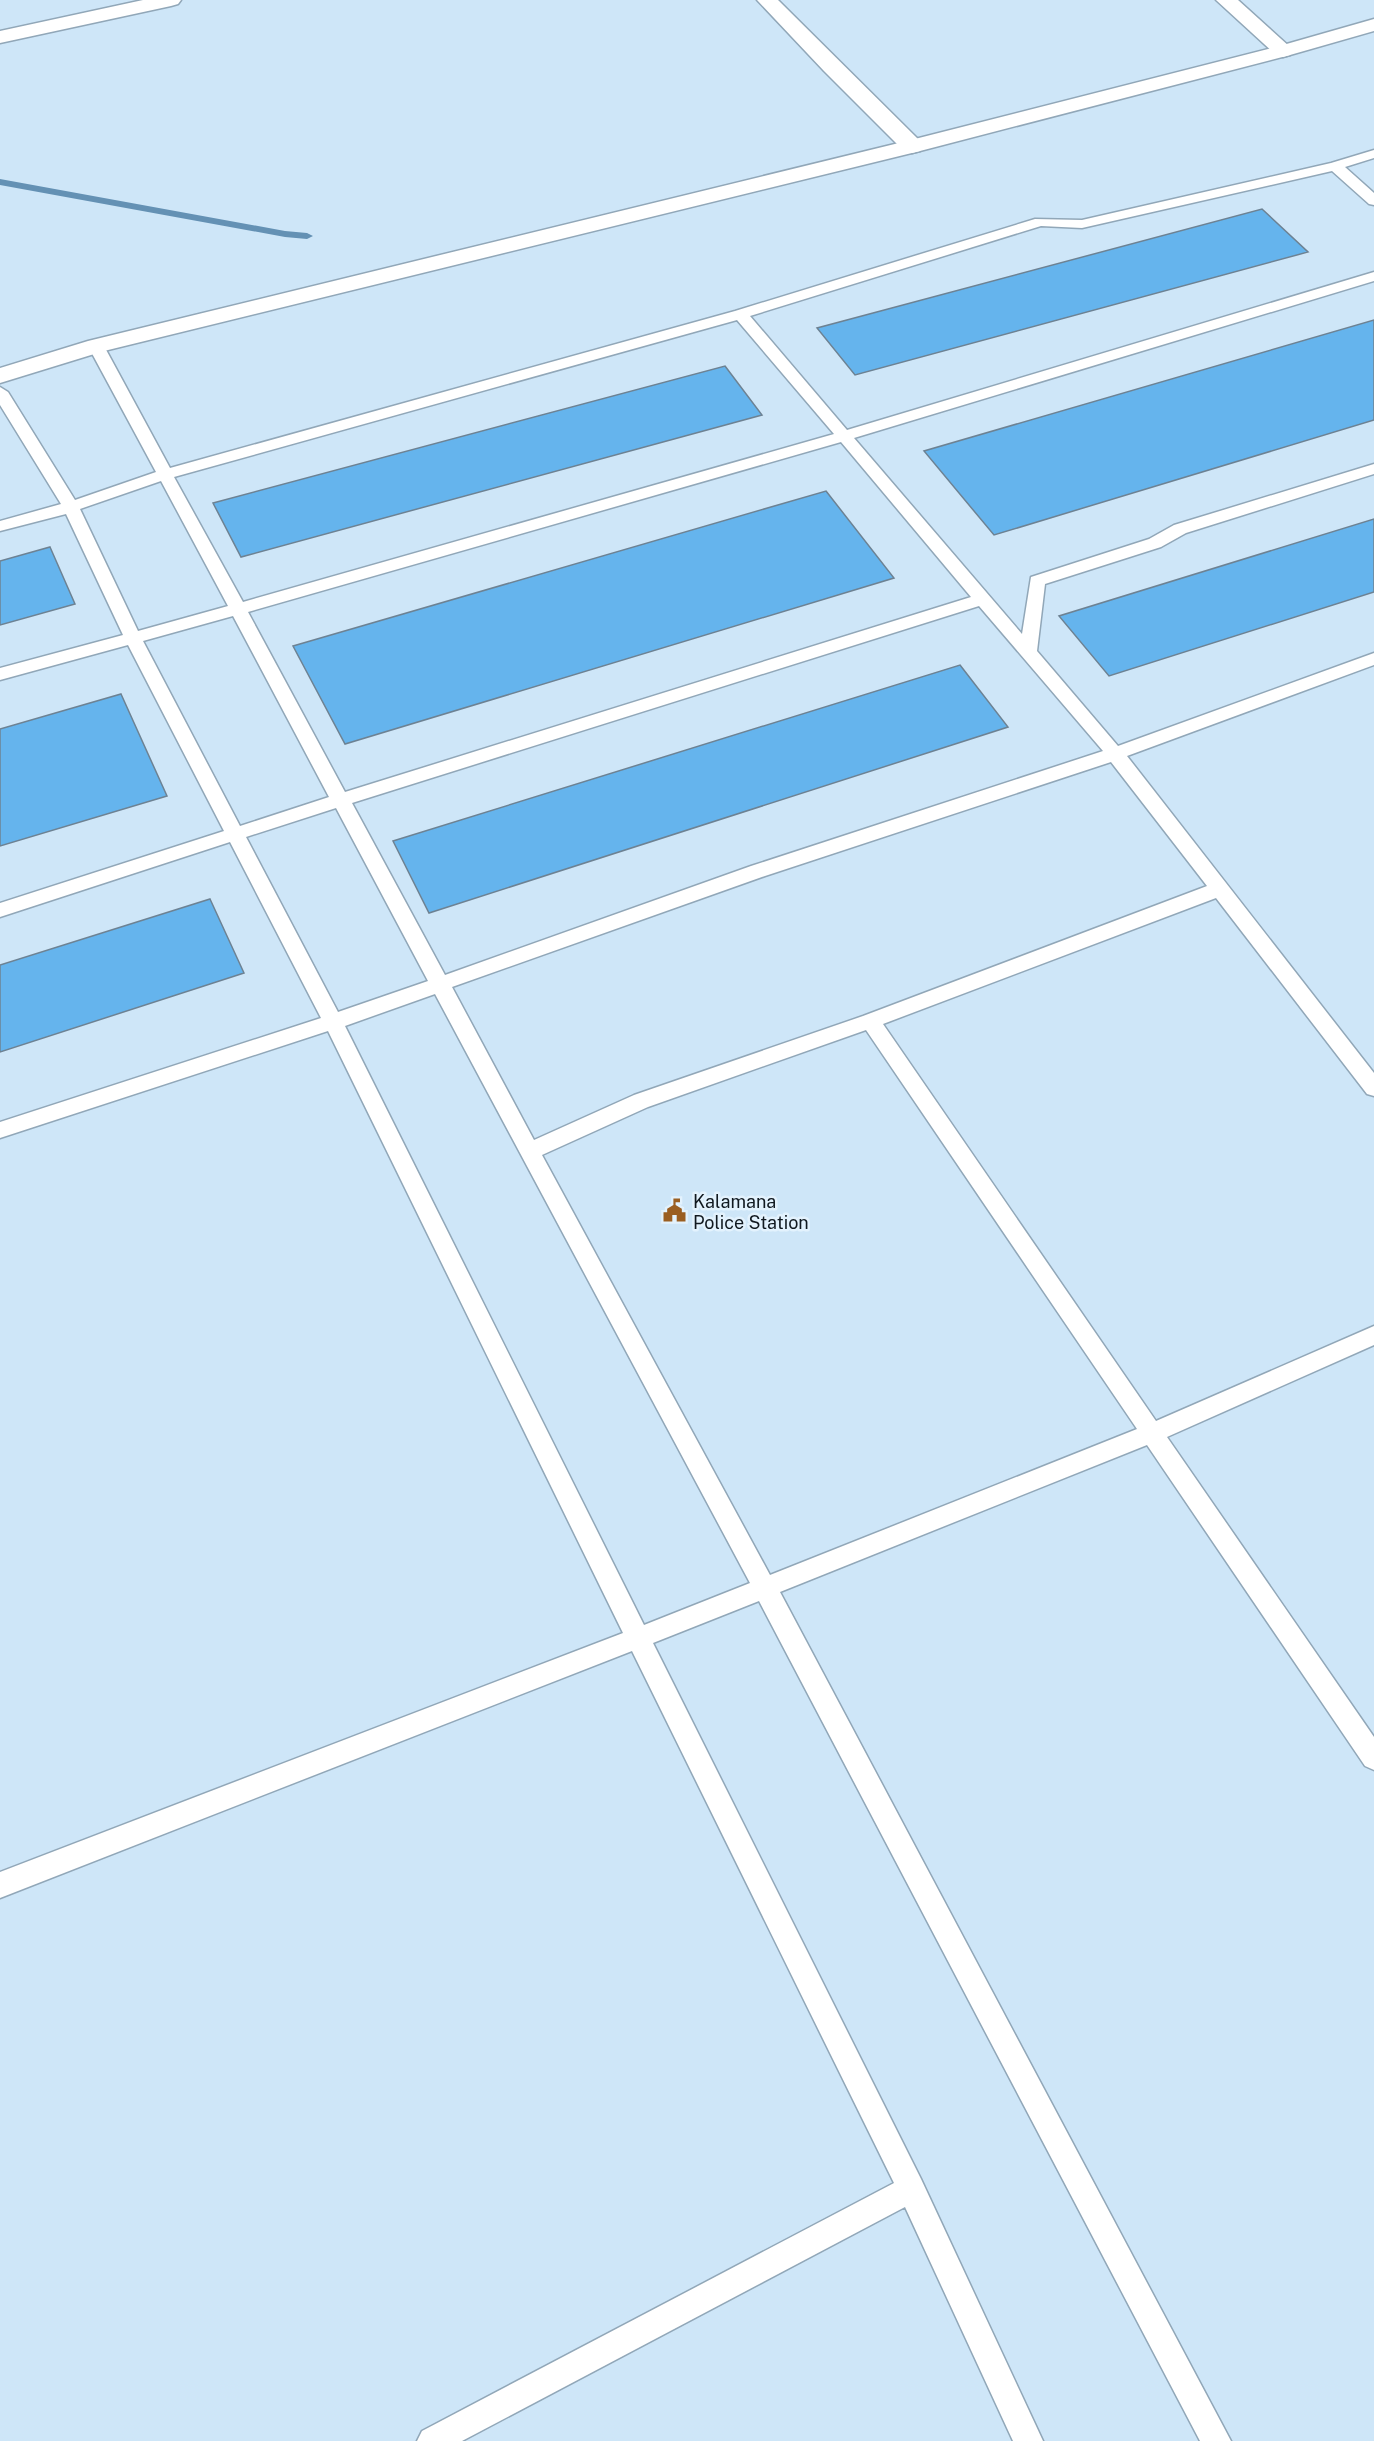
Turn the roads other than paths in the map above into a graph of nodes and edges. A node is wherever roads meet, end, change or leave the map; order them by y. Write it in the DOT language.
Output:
graph roads {
  1 [pos="171,0"];
  2 [pos="767,0"];
  3 [pos="1226,0"];
  4 [pos="1374,25"];
  5 [pos="0,37"];
  6 [pos="1283,51"];
  7 [pos="912,146"];
  8 [pos="1374,154"];
  9 [pos="1335,166"];
  10 [pos="1374,201"];
  11 [pos="1374,276"];
  12 [pos="740,314"];
  13 [pos="96,346"];
  14 [pos="0,376"];
  15 [pos="0,392"];
  16 [pos="844,436"];
  17 [pos="1374,469"];
  18 [pos="165,474"];
  19 [pos="71,507"];
  20 [pos="0,526"];
  21 [pos="982,599"];
  22 [pos="238,609"];
  23 [pos="132,636"];
  24 [pos="1028,653"];
  25 [pos="1374,659"];
  26 [pos="0,674"];
  27 [pos="1115,754"];
  28 [pos="340,800"];
  29 [pos="236,835"];
  30 [pos="1219,889"];
  31 [pos="0,910"];
  32 [pos="440,984"];
  33 [pos="870,1021"];
  34 [pos="333,1023"];
  35 [pos="1374,1088"];
  36 [pos="0,1130"];
  37 [pos="530,1151"];
  38 [pos="1374,1335"];
  39 [pos="1153,1433"];
  40 [pos="765,1588"];
  41 [pos="638,1638"];
  42 [pos="1374,1758"];
  43 [pos="0,1885"];
  44 [pos="911,2189"];
  45 [pos="432,2441"];
  46 [pos="1028,2441"];
  47 [pos="1216,2441"];
  1 -- 5 [label="street"];
  2 -- 7 [label="street"];
  3 -- 6 [label="street"];
  4 -- 6 [label="street"];
  6 -- 7 [label="street"];
  7 -- 13 [label="street"];
  8 -- 9 [label="lane"];
  9 -- 10 [label="lane"];
  9 -- 12 [label="lane"];
  11 -- 16 [label="lane"];
  12 -- 16 [label="lane"];
  12 -- 18 [label="lane"];
  13 -- 14 [label="street"];
  13 -- 18 [label="lane"];
  15 -- 19 [label="lane"];
  16 -- 21 [label="lane"];
  16 -- 22 [label="lane"];
  17 -- 24 [label="lane"];
  18 -- 19 [label="lane"];
  18 -- 22 [label="lane"];
  19 -- 20 [label="lane"];
  19 -- 23 [label="lane"];
  21 -- 24 [label="lane"];
  21 -- 28 [label="lane"];
  22 -- 23 [label="lane"];
  22 -- 28 [label="lane"];
  23 -- 26 [label="lane"];
  23 -- 29 [label="lane"];
  24 -- 27 [label="lane"];
  25 -- 27 [label="lane"];
  27 -- 30 [label="lane"];
  27 -- 32 [label="lane"];
  28 -- 29 [label="lane"];
  28 -- 32 [label="lane"];
  29 -- 31 [label="lane"];
  29 -- 34 [label="lane"];
  30 -- 33 [label="lane"];
  30 -- 35 [label="lane"];
  32 -- 34 [label="lane"];
  32 -- 37 [label="lane"];
  33 -- 37 [label="lane"];
  33 -- 39 [label="lane"];
  34 -- 36 [label="lane"];
  34 -- 41 [label="lane"];
  37 -- 40 [label="lane"];
  38 -- 39 [label="lane"];
  39 -- 40 [label="lane"];
  39 -- 42 [label="lane"];
  40 -- 41 [label="lane"];
  40 -- 47 [label="lane"];
  41 -- 43 [label="lane"];
  41 -- 44 [label="lane"];
  44 -- 45 [label="lane"];
  44 -- 46 [label="lane"];
}
